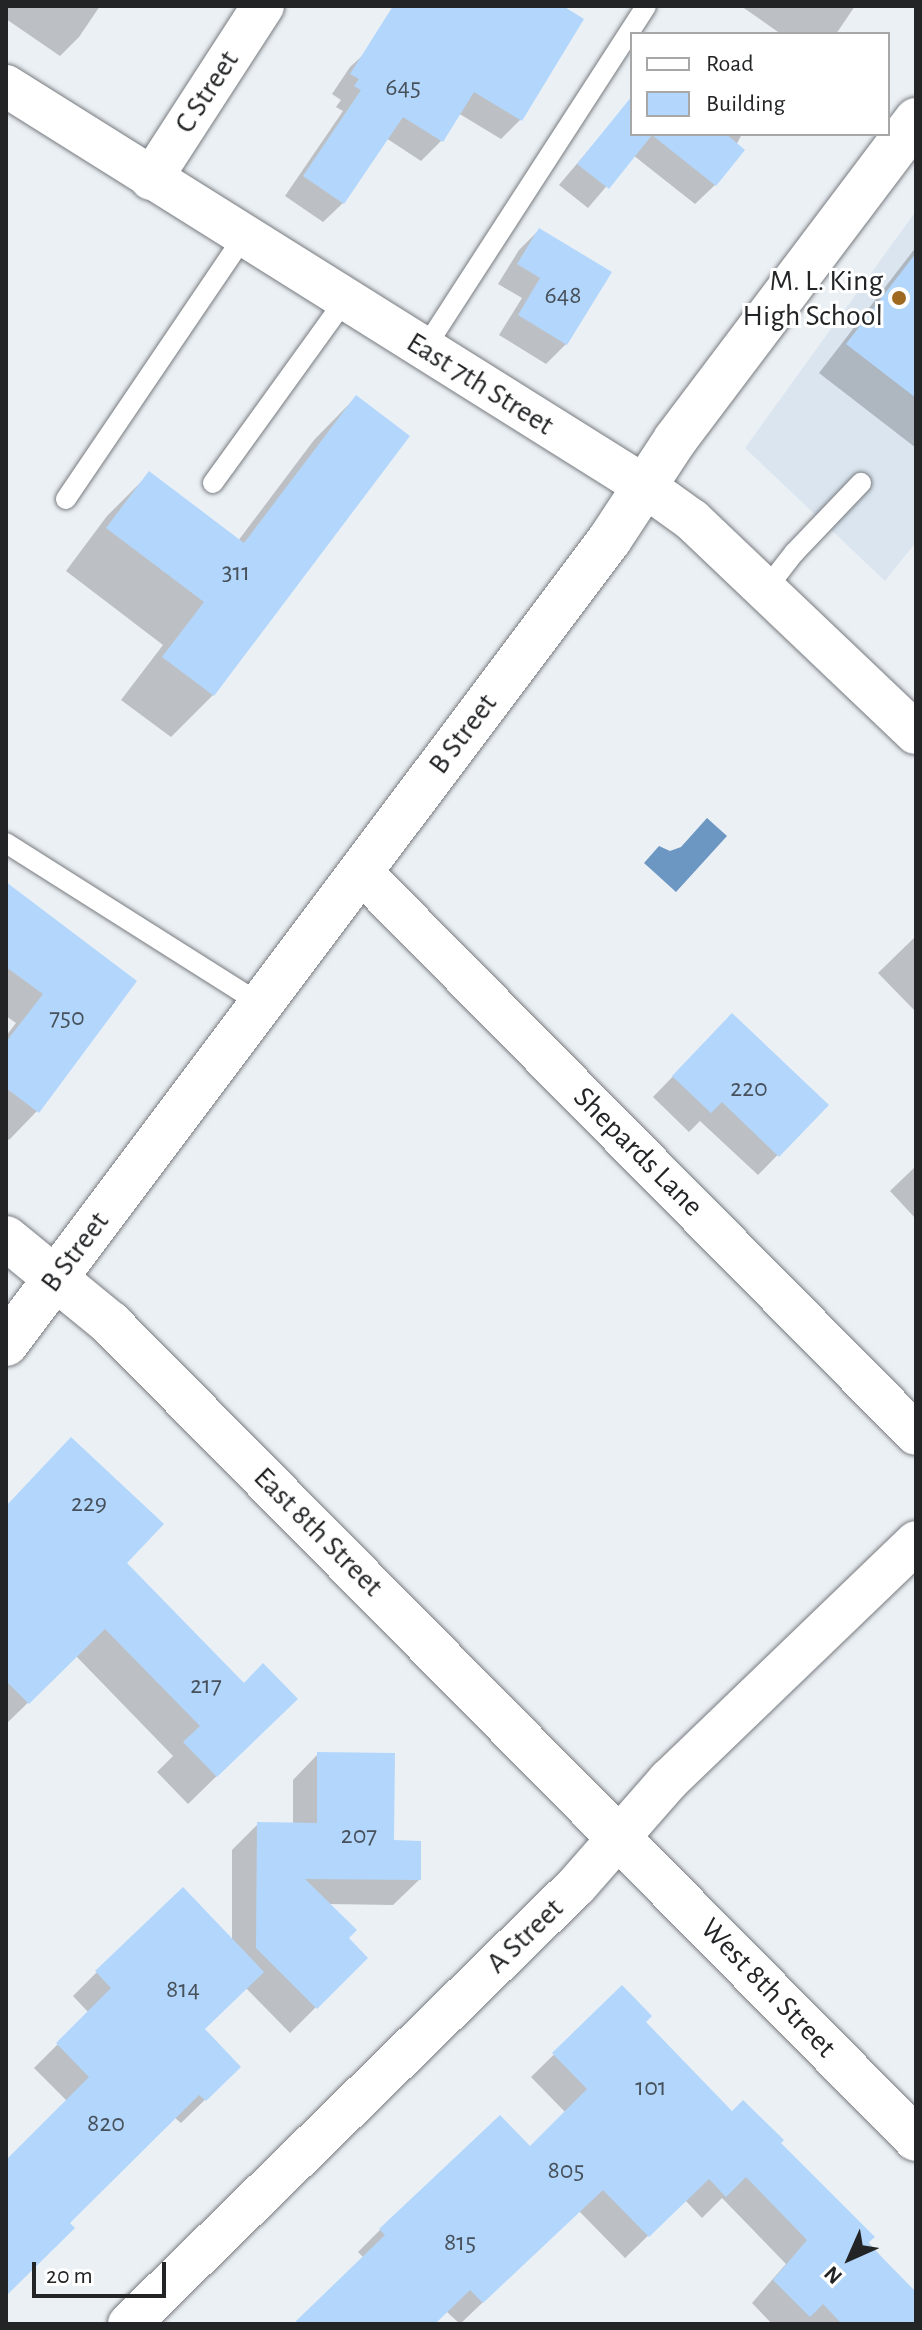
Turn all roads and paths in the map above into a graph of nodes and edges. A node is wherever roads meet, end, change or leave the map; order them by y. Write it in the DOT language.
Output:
graph roads {
  1 [pos="263,6"];
  2 [pos="646,6"];
  3 [pos="6,86"];
  4 [pos="916,120"];
  5 [pos="151,179"];
  6 [pos="243,238"];
  7 [pos="345,300"];
  8 [pos="425,348"];
  9 [pos="213,483"];
  10 [pos="861,483"];
  11 [pos="646,487"];
  12 [pos="66,499"];
  13 [pos="766,589"];
  14 [pos="915,729"];
  15 [pos="6,843"];
  16 [pos="360,871"];
  17 [pos="259,1003"];
  18 [pos="6,1238"];
  19 [pos="57,1278"];
  20 [pos="6,1344"];
  21 [pos="916,1434"];
  22 [pos="916,1542"];
  23 [pos="621,1837"];
  24 [pos="916,2139"];
  25 [pos="129,2324"];
  1 -- 5 [label="street, C Street"];
  2 -- 8 [label="lane"];
  3 -- 5 [label="street, East 7th Street"];
  4 -- 11 [label="street, B Street"];
  5 -- 6 [label="street, East 7th Street"];
  6 -- 7 [label="street, East 7th Street"];
  6 -- 12 [label="lane"];
  7 -- 8 [label="street, East 7th Street"];
  7 -- 9 [label="lane"];
  8 -- 11 [label="street, East 7th Street"];
  10 -- 13 [label="lane"];
  11 -- 13 [label="street, East 7th Street"];
  11 -- 16 [label="street, B Street"];
  13 -- 14 [label="street, East 7th Street"];
  15 -- 17 [label="lane"];
  16 -- 17 [label="street, B Street"];
  16 -- 21 [label="street, Shepards Lane"];
  17 -- 19 [label="street, B Street"];
  18 -- 19 [label="street, East 8th Street"];
  19 -- 20 [label="street, B Street"];
  19 -- 23 [label="street, East 8th Street"];
  22 -- 23 [label="street, A Street"];
  23 -- 24 [label="street, West 8th Street"];
  23 -- 25 [label="street, A Street"];
}
